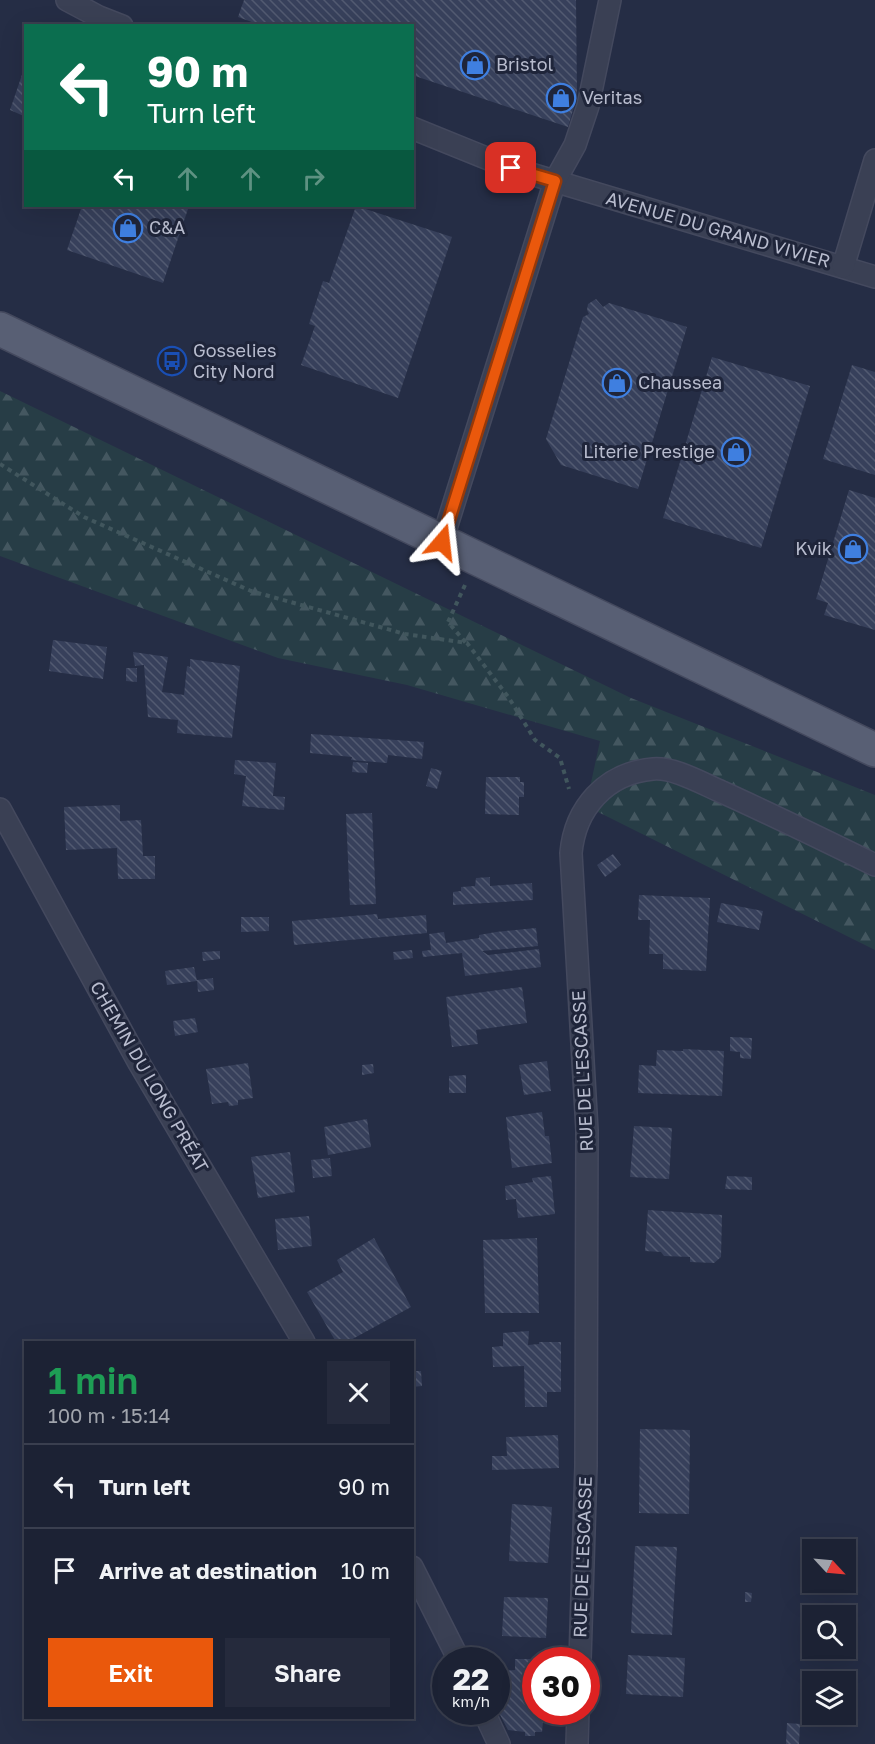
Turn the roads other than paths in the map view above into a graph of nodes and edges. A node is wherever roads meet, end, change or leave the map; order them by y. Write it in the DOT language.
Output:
graph roads {
  1 [pos="67,0"];
  2 [pos="610,0"];
  3 [pos="117,24"];
  4 [pos="414,129"];
  5 [pos="875,160"];
  6 [pos="555,181"];
  7 [pos="843,267"];
  8 [pos="875,277"];
  9 [pos="0,329"];
  10 [pos="442,542"];
  11 [pos="875,750"];
  12 [pos="0,809"];
  13 [pos="875,865"];
  14 [pos="303,1341"];
  15 [pos="414,1571"];
  16 [pos="452,1647"];
  17 [pos="580,1647"];
  18 [pos="490,1725"];
  19 [pos="578,1725"];
  20 [pos="499,1744"];
  21 [pos="577,1744"];
  1 -- 3 [label="street"];
  2 -- 6 [label="street"];
  4 -- 6 [label="street, AVENUE DU GRAND VIVIER"];
  5 -- 7 [label="street, AVENUE DU GRAND VIVIER"];
  6 -- 7 [label="street, AVENUE DU GRAND VIVIER"];
  6 -- 10 [label="street"];
  7 -- 8 [label="street"];
  9 -- 10 [label="main road"];
  10 -- 11 [label="main road"];
  12 -- 14 [label="street, CHEMIN DU LONG PRÉAT"];
  13 -- 17 [label="street, RUE DE L'ESCASSE"];
  15 -- 16 [label="street"];
  18 -- 20 [label="street"];
  19 -- 21 [label="street"];
}
